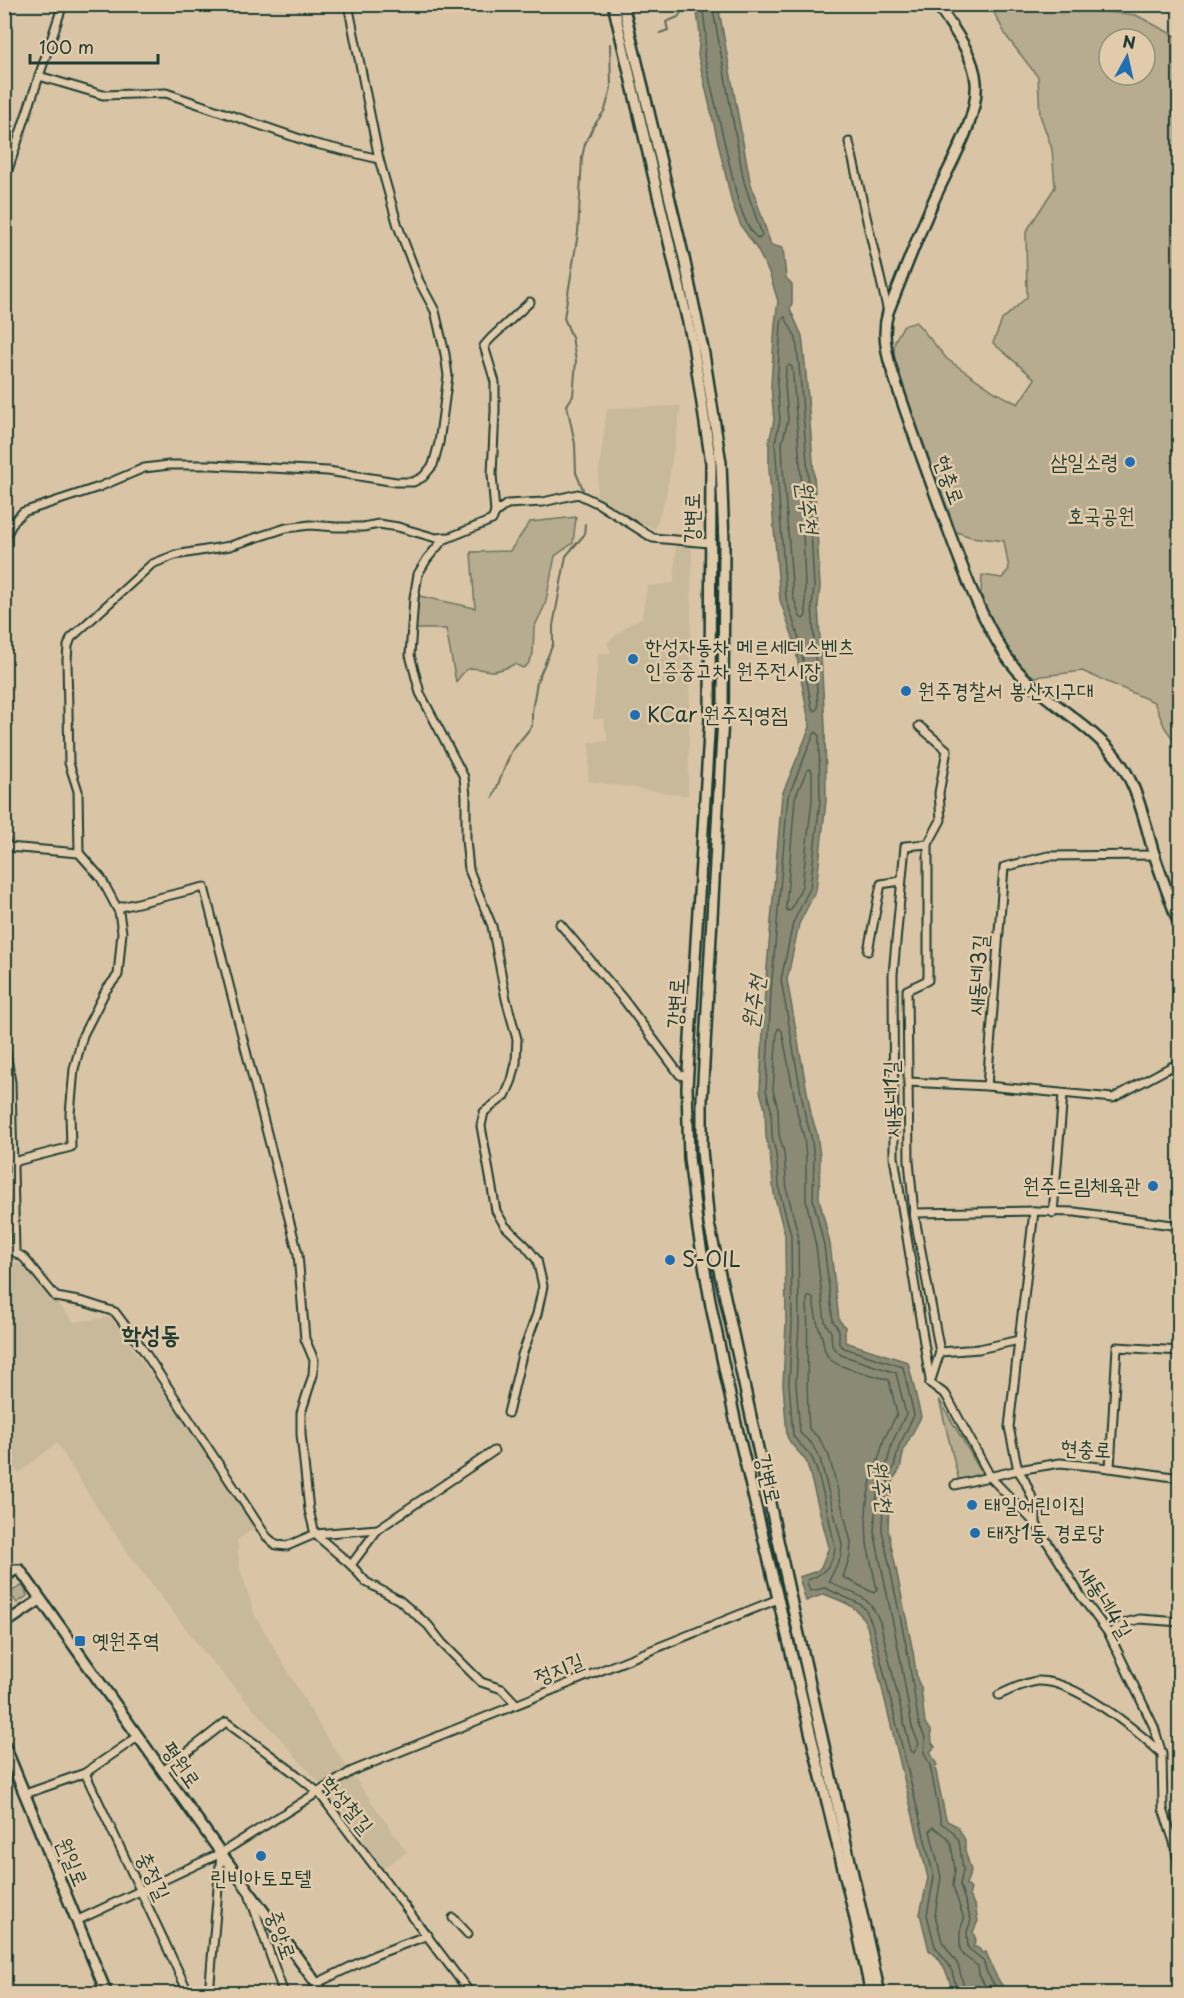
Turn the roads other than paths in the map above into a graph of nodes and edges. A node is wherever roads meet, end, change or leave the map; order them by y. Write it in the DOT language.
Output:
graph roads {
  1 [pos="63,4"];
  2 [pos="348,4"];
  3 [pos="614,4"];
  4 [pos="623,4"];
  5 [pos="937,4"];
  6 [pos="39,76"];
  7 [pos="849,142"];
  8 [pos="379,159"];
  9 [pos="4,182"];
  10 [pos="530,302"];
  11 [pos="888,312"];
  12 [pos="495,513"];
  13 [pos="452,537"];
  14 [pos="4,539"];
  15 [pos="709,543"];
  16 [pos="724,543"];
  17 [pos="919,726"];
  18 [pos="4,837"];
  19 [pos="928,844"];
  20 [pos="79,853"];
  21 [pos="1155,855"];
  22 [pos="901,881"];
  23 [pos="117,908"];
  24 [pos="560,924"];
  25 [pos="1179,927"];
  26 [pos="868,951"];
  27 [pos="4,1040"];
  28 [pos="1179,1062"];
  29 [pos="688,1077"];
  30 [pos="908,1082"];
  31 [pos="987,1086"];
  32 [pos="1063,1094"];
  33 [pos="13,1162"];
  34 [pos="1034,1211"];
  35 [pos="1053,1213"];
  36 [pos="914,1214"];
  37 [pos="1179,1226"];
  38 [pos="4,1245"];
  39 [pos="15,1252"];
  40 [pos="1019,1340"];
  41 [pos="1179,1351"];
  42 [pos="940,1352"];
  43 [pos="930,1383"];
  44 [pos="508,1413"];
  45 [pos="494,1451"];
  46 [pos="1110,1468"];
  47 [pos="1018,1470"];
  48 [pos="991,1478"];
  49 [pos="1179,1478"];
  50 [pos="955,1485"];
  51 [pos="1036,1524"];
  52 [pos="378,1529"];
  53 [pos="315,1534"];
  54 [pos="351,1565"];
  55 [pos="4,1577"];
  56 [pos="790,1595"];
  57 [pos="778,1599"];
  58 [pos="40,1600"];
  59 [pos="1179,1622"];
  60 [pos="4,1624"];
  61 [pos="1109,1634"];
  62 [pos="999,1695"];
  63 [pos="516,1704"];
  64 [pos="139,1736"];
  65 [pos="4,1744"];
  66 [pos="1162,1754"];
  67 [pos="163,1772"];
  68 [pos="85,1773"];
  69 [pos="319,1793"];
  70 [pos="25,1794"];
  71 [pos="221,1853"];
  72 [pos="1179,1870"];
  73 [pos="246,1887"];
  74 [pos="142,1891"];
  75 [pos="453,1918"];
  76 [pos="76,1921"];
  77 [pos="468,1934"];
  78 [pos="428,1935"];
  79 [pos="317,1983"];
  80 [pos="107,1994"];
  81 [pos="189,1994"];
  82 [pos="209,1994"];
  83 [pos="284,1994"];
  84 [pos="324,1994"];
  85 [pos="471,1994"];
  86 [pos="871,1994"];
  87 [pos="880,1994"];
  1 -- 6 [label="street"];
  2 -- 8 [label="street"];
  3 -- 15 [label="street, 강변로"];
  4 -- 16 [label="street, 강변로"];
  5 -- 11 [label="street, 현충로"];
  6 -- 8 [label="street"];
  6 -- 9 [label="street"];
  7 -- 11 [label="street"];
  8 -- 14 [label="street"];
  10 -- 12 [label="street"];
  11 -- 21 [label="street, 현충로"];
  12 -- 13 [label="street"];
  12 -- 15 [label="street"];
  13 -- 20 [label="street"];
  13 -- 44 [label="street"];
  15 -- 16 [label="street"];
  15 -- 29 [label="street, 강변로"];
  16 -- 56 [label="street, 강변로"];
  17 -- 19 [label="street, 새동네1길"];
  18 -- 20 [label="street"];
  19 -- 22 [label="street"];
  19 -- 30 [label="street, 새동네1길"];
  20 -- 23 [label="street"];
  21 -- 25 [label="street, 현충로"];
  21 -- 31 [label="street, 새동네3길"];
  22 -- 26 [label="street"];
  22 -- 43 [label="street"];
  23 -- 33 [label="street"];
  23 -- 53 [label="street"];
  24 -- 29 [label="street"];
  27 -- 33 [label="street"];
  28 -- 32 [label="street"];
  29 -- 57 [label="street, 강변로"];
  30 -- 31 [label="street"];
  30 -- 36 [label="street, 새동네1길"];
  31 -- 32 [label="street"];
  32 -- 35 [label="street"];
  33 -- 39 [label="street"];
  34 -- 35 [label="street"];
  34 -- 36 [label="street"];
  34 -- 40 [label="street, 새동네4길"];
  35 -- 37 [label="street"];
  36 -- 42 [label="street, 새동네1길"];
  38 -- 39 [label="street"];
  39 -- 53 [label="street"];
  40 -- 42 [label="street"];
  40 -- 47 [label="street, 새동네4길"];
  41 -- 46 [label="street"];
  42 -- 43 [label="street, 새동네1길"];
  43 -- 48 [label="street"];
  45 -- 52 [label="street"];
  46 -- 47 [label="street, 현충로"];
  46 -- 49 [label="street, 현충로"];
  47 -- 48 [label="street, 현충로"];
  47 -- 51 [label="street, 새동네4길"];
  48 -- 50 [label="street, 현충로"];
  48 -- 51 [label="street"];
  51 -- 61 [label="street, 새동네4길"];
  52 -- 53 [label="street"];
  52 -- 54 [label="street"];
  53 -- 54 [label="street"];
  54 -- 63 [label="street"];
  55 -- 58 [label="street, 평원로"];
  56 -- 57 [label="street"];
  56 -- 87 [label="street, 강변로"];
  57 -- 63 [label="street, 정지길"];
  57 -- 86 [label="street, 강변로"];
  58 -- 60 [label="street"];
  58 -- 64 [label="street, 평원로"];
  59 -- 61 [label="street"];
  61 -- 66 [label="street, 새동네4길"];
  62 -- 66 [label="street"];
  63 -- 69 [label="street, 정지길"];
  64 -- 67 [label="street, 평원로"];
  64 -- 68 [label="street"];
  65 -- 70 [label="street, 원일로"];
  66 -- 72 [label="street, 새동네4길"];
  67 -- 69 [label="street, 학성철길"];
  67 -- 71 [label="street, 평원로"];
  68 -- 70 [label="street"];
  68 -- 74 [label="street, 충정길"];
  69 -- 71 [label="street, 정지길"];
  69 -- 78 [label="street, 학성철길"];
  70 -- 76 [label="street, 원일로"];
  71 -- 73 [label="street, 평원로"];
  71 -- 74 [label="street, 정지길"];
  71 -- 82 [label="street"];
  73 -- 79 [label="street, 평원로"];
  73 -- 83 [label="street, 중앙로"];
  74 -- 76 [label="street, 정지길"];
  74 -- 81 [label="street, 충정길"];
  75 -- 77 [label="street"];
  76 -- 80 [label="street, 원일로"];
  78 -- 79 [label="street"];
  78 -- 85 [label="street, 학성철길"];
  79 -- 84 [label="street, 평원로"];
}
